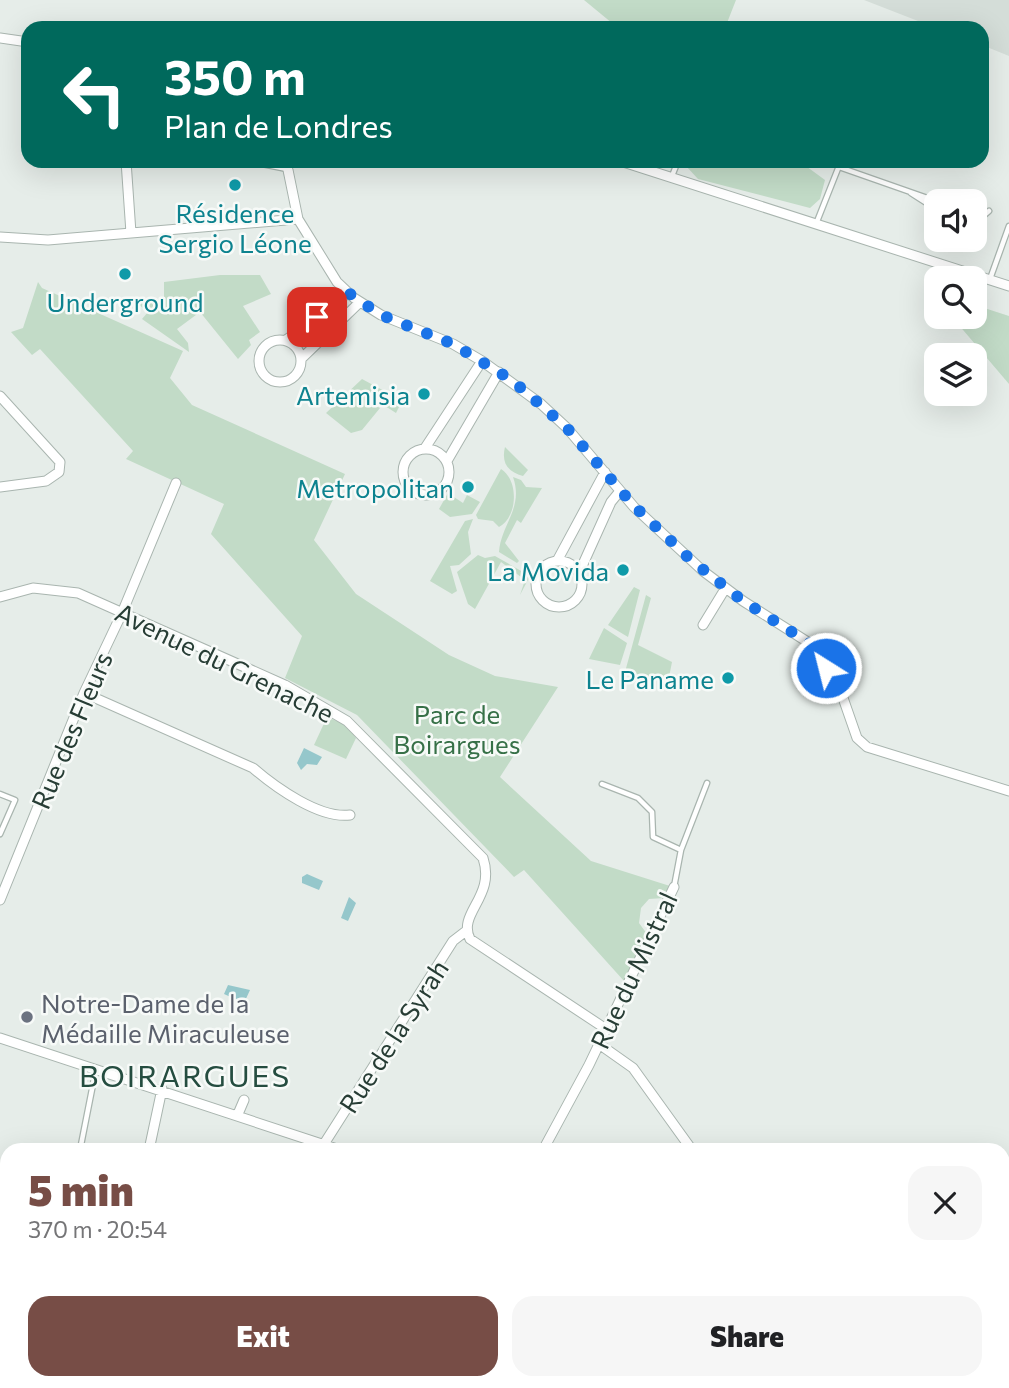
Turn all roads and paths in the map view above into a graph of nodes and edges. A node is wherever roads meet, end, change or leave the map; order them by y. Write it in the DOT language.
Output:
graph roads {
  1 [pos="0,38"];
  2 [pos="21,41"];
  3 [pos="126,168"];
  4 [pos="279,168"];
  5 [pos="641,168"];
  6 [pos="675,168"];
  7 [pos="838,168"];
  8 [pos="850,168"];
  9 [pos="288,170"];
  10 [pos="671,178"];
  11 [pos="908,190"];
  12 [pos="924,196"];
  13 [pos="924,203"];
  14 [pos="298,219"];
  15 [pos="816,225"];
  16 [pos="1009,226"];
  17 [pos="131,233"];
  18 [pos="0,237"];
  19 [pos="989,280"];
  20 [pos="1008,284"];
  21 [pos="347,292"];
  22 [pos="360,302"];
  23 [pos="286,340"];
  24 [pos="302,358"];
  25 [pos="482,361"];
  26 [pos="499,372"];
  27 [pos="0,396"];
  28 [pos="425,448"];
  29 [pos="447,461"];
  30 [pos="605,472"];
  31 [pos="176,483"];
  32 [pos="0,487"];
  33 [pos="620,491"];
  34 [pos="557,561"];
  35 [pos="579,573"];
  36 [pos="726,589"];
  37 [pos="0,597"];
  38 [pos="122,613"];
  39 [pos="703,625"];
  40 [pos="84,693"];
  41 [pos="707,783"];
  42 [pos="603,784"];
  43 [pos="1009,791"];
  44 [pos="0,794"];
  45 [pos="350,815"];
  46 [pos="0,834"];
  47 [pos="681,850"];
  48 [pos="674,887"];
  49 [pos="0,901"];
  50 [pos="466,931"];
  51 [pos="606,1029"];
  52 [pos="0,1038"];
  53 [pos="599,1044"];
  54 [pos="96,1069"];
  55 [pos="162,1089"];
  56 [pos="244,1100"];
  57 [pos="238,1114"];
  58 [pos="81,1143"];
  59 [pos="150,1143"];
  60 [pos="321,1143"];
  61 [pos="325,1143"];
  62 [pos="547,1143"];
  63 [pos="687,1143"];
  1 -- 2 [label="street"];
  3 -- 17 [label="street"];
  4 -- 9 [label="lane"];
  5 -- 10 [label="street"];
  6 -- 10 [label="lane"];
  7 -- 15 [label="lane"];
  8 -- 11 [label="lane"];
  9 -- 14 [label="street"];
  10 -- 15 [label="street"];
  11 -- 12 [label="lane"];
  11 -- 13 [label="lane"];
  14 -- 17 [label="street"];
  14 -- 21 [label="street"];
  15 -- 19 [label="street"];
  16 -- 19 [label="lane"];
  17 -- 18 [label="street"];
  19 -- 20 [label="street"];
  21 -- 22 [label="street"];
  21 -- 23 [label="street"];
  22 -- 24 [label="street"];
  22 -- 25 [label="street"];
  23 -- 24 [label="street"];
  23 -- 24 [label="street"];
  25 -- 26 [label="street"];
  25 -- 28 [label="street"];
  26 -- 29 [label="street"];
  26 -- 30 [label="street"];
  27 -- 32 [label="street"];
  28 -- 29 [label="street"];
  28 -- 29 [label="street"];
  30 -- 33 [label="street"];
  30 -- 34 [label="street"];
  31 -- 38 [label="street, Rue des Fleurs"];
  33 -- 35 [label="street"];
  33 -- 36 [label="street"];
  34 -- 35 [label="street"];
  34 -- 35 [label="street"];
  36 -- 39 [label="street"];
  36 -- 43 [label="street"];
  37 -- 38 [label="street, Avenue du Grenache"];
  38 -- 40 [label="street, Rue des Fleurs"];
  38 -- 50 [label="street, Avenue du Grenache"];
  40 -- 45 [label="street"];
  40 -- 49 [label="street, Rue des Fleurs"];
  41 -- 47 [label="lane, Rue du Mistral"];
  42 -- 47 [label="lane"];
  44 -- 46 [label="lane"];
  47 -- 48 [label="lane, Rue du Mistral"];
  48 -- 51 [label="street, Rue du Mistral"];
  50 -- 51 [label="street"];
  50 -- 61 [label="street, Rue de la Syrah"];
  51 -- 53 [label="street, Rue du Mistral"];
  52 -- 54 [label="street"];
  53 -- 62 [label="street, Rue du Mistral"];
  53 -- 63 [label="street"];
  54 -- 55 [label="street"];
  54 -- 58 [label="lane"];
  55 -- 57 [label="street"];
  55 -- 59 [label="street"];
  56 -- 57 [label="street"];
  57 -- 60 [label="street"];
}
